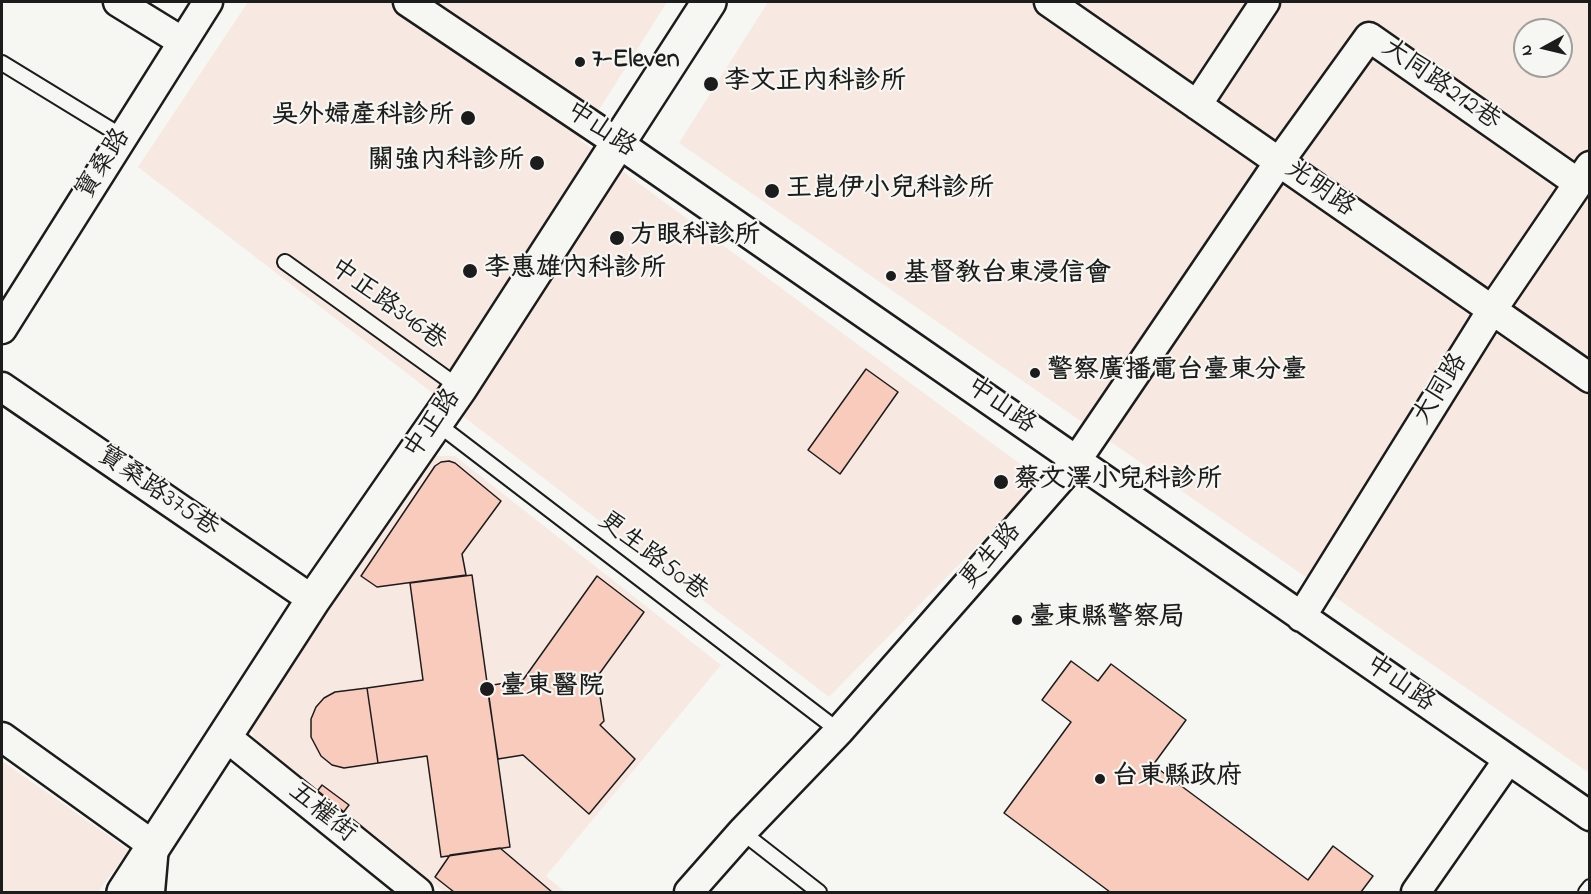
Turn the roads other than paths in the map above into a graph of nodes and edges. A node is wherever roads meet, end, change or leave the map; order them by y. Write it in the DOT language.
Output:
graph roads {
  1 [pos="117,2"];
  2 [pos="208,2"];
  3 [pos="709,2"];
  4 [pos="1049,2"];
  5 [pos="1264,2"];
  6 [pos="413,3"];
  7 [pos="183,42"];
  8 [pos="2,63"];
  9 [pos="1197,105"];
  10 [pos="123,137"];
  11 [pos="618,143"];
  12 [pos="1279,162"];
  13 [pos="1584,174"];
  14 [pos="285,262"];
  15 [pos="1492,310"];
  16 [pos="2,329"];
  17 [pos="1590,378"];
  18 [pos="2,387"];
  19 [pos="460,388"];
  20 [pos="435,422"];
  21 [pos="1076,461"];
  22 [pos="312,600"];
  23 [pos="1301,617"];
  24 [pos="839,731"];
  25 [pos="225,736"];
  26 [pos="2,737"];
  27 [pos="1508,760"];
  28 [pos="1590,816"];
  29 [pos="742,832"];
  30 [pos="154,846"];
  31 [pos="1590,887"];
  32 [pos="124,892"];
  33 [pos="150,892"];
  34 [pos="418,892"];
  35 [pos="689,892"];
  36 [pos="819,892"];
  37 [pos="1416,892"];
  38 [pos="1586,892"];
  1 -- 7 [label="street"];
  2 -- 7 [label="street, 寶桑路"];
  3 -- 11 [label="street, 中正路"];
  4 -- 9 [label="street, 光明路"];
  5 -- 9 [label="street"];
  6 -- 11 [label="street, 中山路"];
  7 -- 10 [label="street, 寶桑路"];
  8 -- 10 [label="lane"];
  9 -- 12 [label="street, 光明路"];
  10 -- 16 [label="street, 寶桑路"];
  11 -- 19 [label="street, 中正路"];
  11 -- 21 [label="street, 中山路"];
  12 -- 13 [label="street, 大同路212巷"];
  12 -- 15 [label="street, 光明路"];
  12 -- 21 [label="street, 更生路"];
  13 -- 15 [label="street, 大同路"];
  14 -- 19 [label="lane, 中正路346巷"];
  15 -- 17 [label="street, 光明路"];
  15 -- 23 [label="street, 大同路"];
  18 -- 22 [label="street, 寶桑路375巷"];
  19 -- 20 [label="street, 中正路"];
  20 -- 22 [label="street, 中正路"];
  20 -- 24 [label="lane, 更生路50巷"];
  21 -- 23 [label="street, 中山路"];
  21 -- 24 [label="street, 更生路"];
  22 -- 25 [label="street, 中正路"];
  23 -- 27 [label="street, 中山路"];
  24 -- 29 [label="street, 更生路"];
  25 -- 30 [label="street, 中正路"];
  25 -- 34 [label="street, 五權街"];
  26 -- 30 [label="street"];
  27 -- 28 [label="street, 中山路"];
  27 -- 37 [label="street"];
  29 -- 35 [label="street, 更生路"];
  29 -- 36 [label="lane"];
  30 -- 32 [label="street, 中正路"];
  30 -- 33 [label="street, 中正路"];
  31 -- 38 [label="lane"];
}
